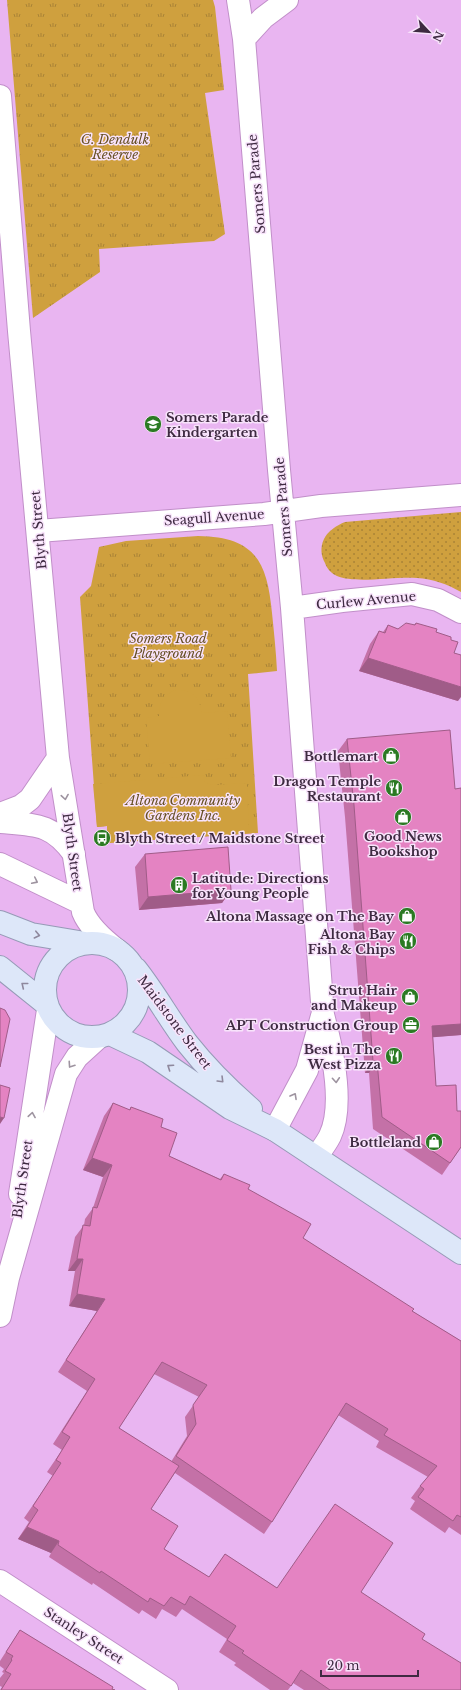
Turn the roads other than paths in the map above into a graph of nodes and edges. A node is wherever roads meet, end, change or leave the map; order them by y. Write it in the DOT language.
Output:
graph roads {
  1 [pos="287,0"];
  2 [pos="241,3"];
  3 [pos="244,39"];
  4 [pos="0,96"];
  5 [pos="461,496"];
  6 [pos="283,511"];
  7 [pos="38,531"];
  8 [pos="292,608"];
  9 [pos="461,612"];
  10 [pos="58,758"];
  11 [pos="0,814"];
  12 [pos="0,822"];
  13 [pos="74,854"];
  14 [pos="0,864"];
  15 [pos="81,903"];
  16 [pos="0,922"];
  17 [pos="85,943"];
  18 [pos="123,955"];
  19 [pos="0,967"];
  20 [pos="47,1007"];
  21 [pos="323,1015"];
  22 [pos="104,1036"];
  23 [pos="275,1130"];
  24 [pos="316,1157"];
  25 [pos="461,1253"];
  26 [pos="8,1278"];
  27 [pos="0,1316"];
  28 [pos="0,1581"];
  29 [pos="167,1690"];
  1 -- 3 [label="street"];
  2 -- 3 [label="street, Somers Parade"];
  3 -- 6 [label="street, Somers Parade"];
  4 -- 7 [label="street, Blyth Street"];
  5 -- 6 [label="street, Seagull Avenue"];
  6 -- 7 [label="street, Seagull Avenue"];
  6 -- 8 [label="street, Somers Parade"];
  7 -- 10 [label="street, Blyth Street"];
  8 -- 9 [label="street, Curlew Avenue"];
  8 -- 21 [label="street, Somers Parade"];
  10 -- 11 [label="street"];
  10 -- 13 [label="street, Blyth Street, one-way"];
  12 -- 13 [label="street"];
  13 -- 15 [label="street, Blyth Street"];
  14 -- 15 [label="street, one-way"];
  15 -- 18 [label="street, Blyth Street"];
  16 -- 17 [label="main road, one-way"];
  17 -- 18 [label="main road"];
  17 -- 20 [label="main road"];
  18 -- 22 [label="main road"];
  18 -- 23 [label="main road, Maidstone Street, one-way"];
  20 -- 19 [label="main road, one-way"];
  20 -- 22 [label="main road"];
  26 -- 20 [label="street, Blyth Street, one-way"];
  23 -- 21 [label="street, Somers Parade, one-way"];
  21 -- 24 [label="street, Somers Parade, one-way"];
  23 -- 22 [label="main road, Maidstone Street, one-way"];
  22 -- 26 [label="street, Blyth Street, one-way"];
  23 -- 24 [label="main road, Maidstone Street"];
  24 -- 25 [label="main road, Maidstone Street"];
  26 -- 27 [label="street, Blyth Street"];
  28 -- 29 [label="street, Stanley Street"];
}
